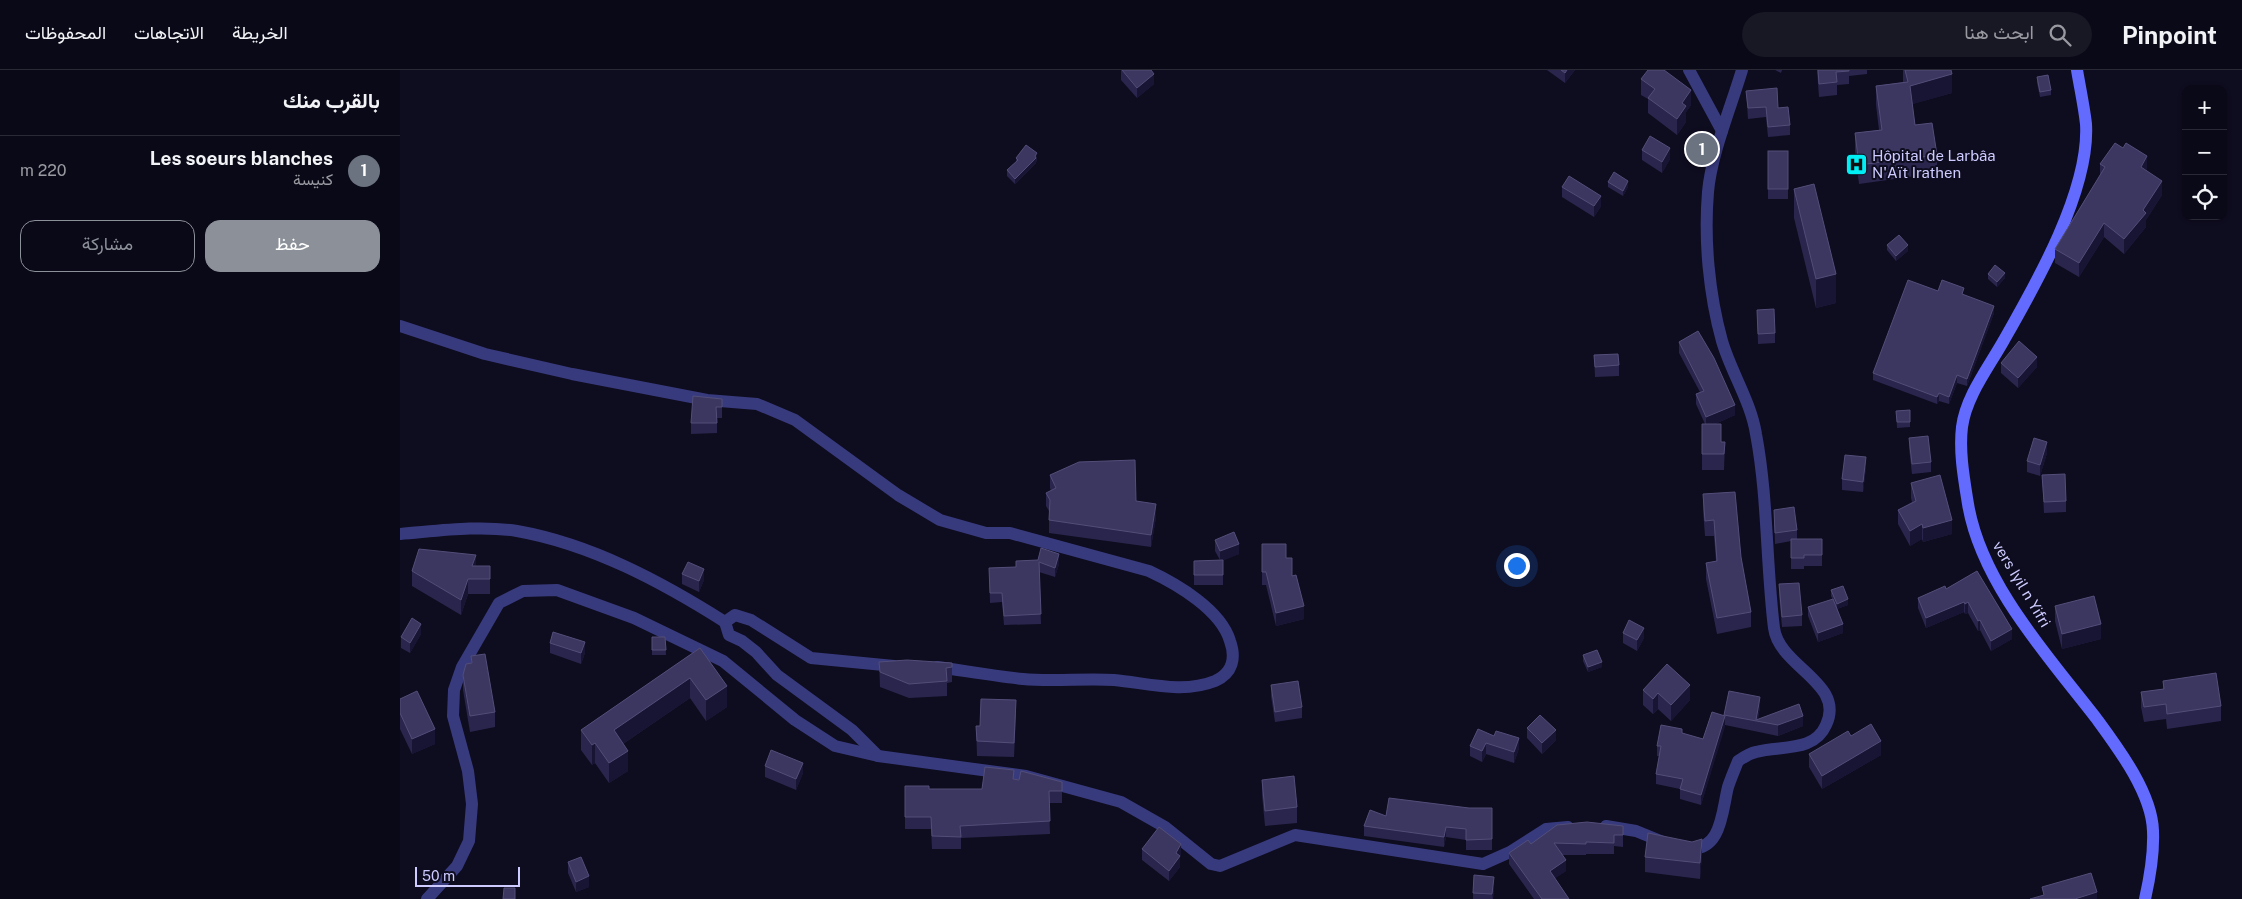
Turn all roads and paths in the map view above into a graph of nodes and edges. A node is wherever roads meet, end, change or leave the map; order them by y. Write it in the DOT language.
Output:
graph roads {
  1 [pos="1690,70"];
  2 [pos="1742,70"];
  3 [pos="2077,70"];
  4 [pos="1722,131"];
  5 [pos="400,326"];
  6 [pos="400,534"];
  7 [pos="725,622"];
  8 [pos="906,666"];
  9 [pos="925,666"];
  10 [pos="878,756"];
  11 [pos="426,899"];
  12 [pos="2145,899"];
  1 -- 4 [label="street"];
  2 -- 4 [label="street"];
  3 -- 12 [label="main road, vers Iγil n Yifri"];
  4 -- 10 [label="street"];
  5 -- 9 [label="street"];
  6 -- 7 [label="street"];
  7 -- 8 [label="street"];
  7 -- 10 [label="street"];
  10 -- 11 [label="street"];
}
